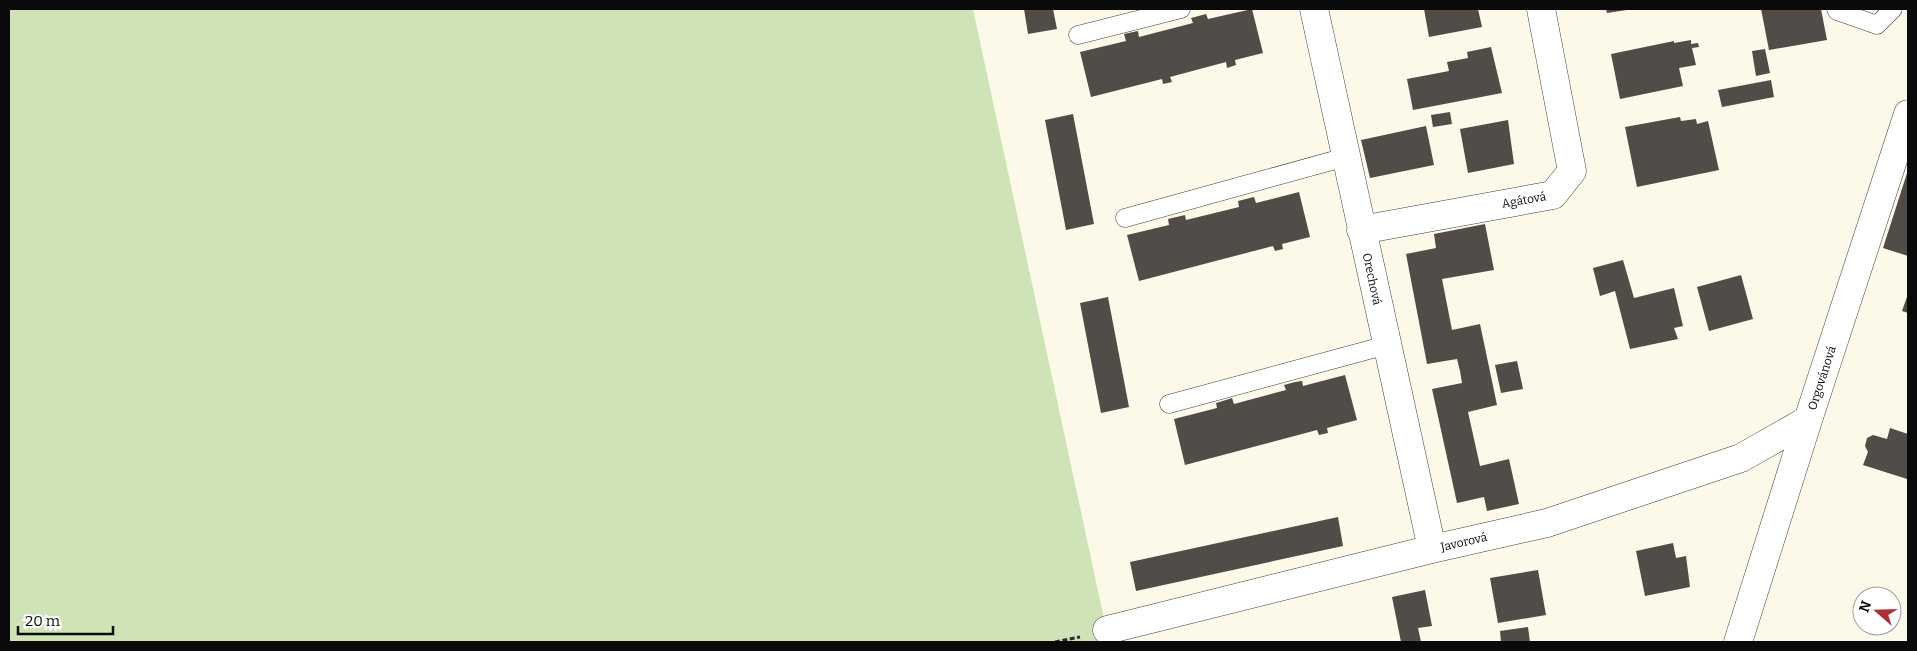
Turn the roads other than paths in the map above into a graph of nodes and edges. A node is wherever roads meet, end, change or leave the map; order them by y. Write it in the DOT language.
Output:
graph roads {
  1 [pos="1181,9"];
  2 [pos="1314,9"];
  3 [pos="1542,9"];
  4 [pos="1836,9"];
  5 [pos="1893,9"];
  6 [pos="1078,35"];
  7 [pos="1908,114"];
  8 [pos="1346,157"];
  9 [pos="1125,218"];
  10 [pos="1362,230"];
  11 [pos="1387,345"];
  12 [pos="1169,404"];
  13 [pos="1808,420"];
  14 [pos="1432,549"];
  15 [pos="1107,630"];
  16 [pos="1738,642"];
  1 -- 6 [label="lane"];
  2 -- 8 [label="street, Orechová"];
  3 -- 10 [label="street, Agátová"];
  4 -- 5 [label="lane"];
  7 -- 13 [label="street, Orgovánová"];
  8 -- 9 [label="lane"];
  8 -- 10 [label="street, Orechová"];
  10 -- 11 [label="street, Orechová"];
  11 -- 12 [label="lane"];
  11 -- 14 [label="street, Orechová"];
  13 -- 14 [label="street, Javorová"];
  13 -- 16 [label="street, Orgovánová"];
  14 -- 15 [label="street, Javorová"];
}
